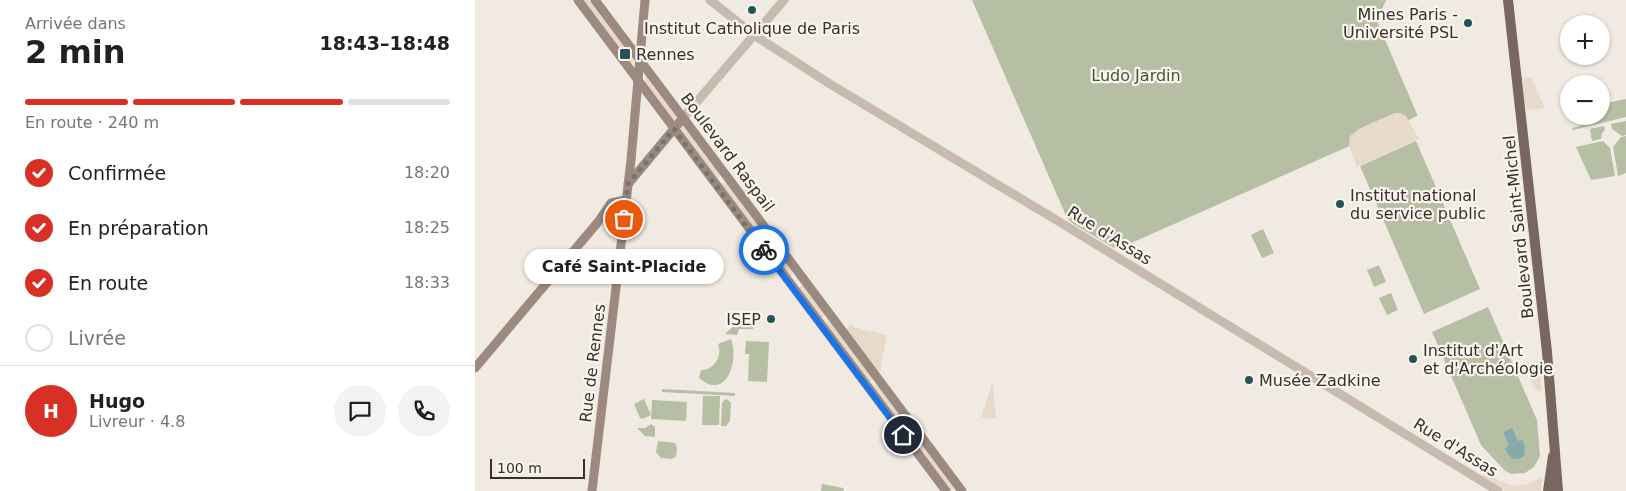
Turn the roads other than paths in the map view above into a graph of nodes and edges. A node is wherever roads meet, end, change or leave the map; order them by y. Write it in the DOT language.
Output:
graph roads {
  1 [pos="578,0"];
  2 [pos="595,0"];
  3 [pos="645,0"];
  4 [pos="711,0"];
  5 [pos="784,0"];
  6 [pos="1508,0"];
  7 [pos="754,35"];
  8 [pos="640,59"];
  9 [pos="639,82"];
  10 [pos="683,118"];
  11 [pos="674,129"];
  12 [pos="649,159"];
  13 [pos="631,160"];
  14 [pos="628,184"];
  15 [pos="626,200"];
  16 [pos="475,368"];
  17 [pos="1555,450"];
  18 [pos="592,491"];
  19 [pos="945,491"];
  20 [pos="962,491"];
  21 [pos="1498,491"];
  22 [pos="1548,491"];
  23 [pos="1559,491"];
  1 -- 9 [label="main road, Boulevard Raspail"];
  2 -- 8 [label="main road, Boulevard Raspail"];
  3 -- 8 [label="main road, Rue de Rennes"];
  4 -- 7 [label="street, Rue d'Assas"];
  5 -- 7 [label="street"];
  6 -- 17 [label="main road, Boulevard Saint-Michel"];
  7 -- 10 [label="street"];
  7 -- 21 [label="street, Rue d'Assas"];
  8 -- 9 [label="main road, Rue de Rennes"];
  8 -- 10 [label="main road, Boulevard Raspail"];
  9 -- 11 [label="main road, Boulevard Raspail"];
  9 -- 13 [label="main road, Rue de Rennes"];
  10 -- 11 [label="main road"];
  10 -- 20 [label="main road, Boulevard Raspail"];
  11 -- 12 [label="main road"];
  11 -- 19 [label="main road, Boulevard Raspail"];
  12 -- 13 [label="main road"];
  12 -- 14 [label="main road"];
  13 -- 14 [label="main road, Rue de Rennes"];
  14 -- 15 [label="main road, Rue de Rennes"];
  15 -- 16 [label="main road"];
  15 -- 18 [label="main road, Rue de Rennes"];
  17 -- 22 [label="main road"];
  17 -- 23 [label="main road, Boulevard Saint-Michel"];
}
